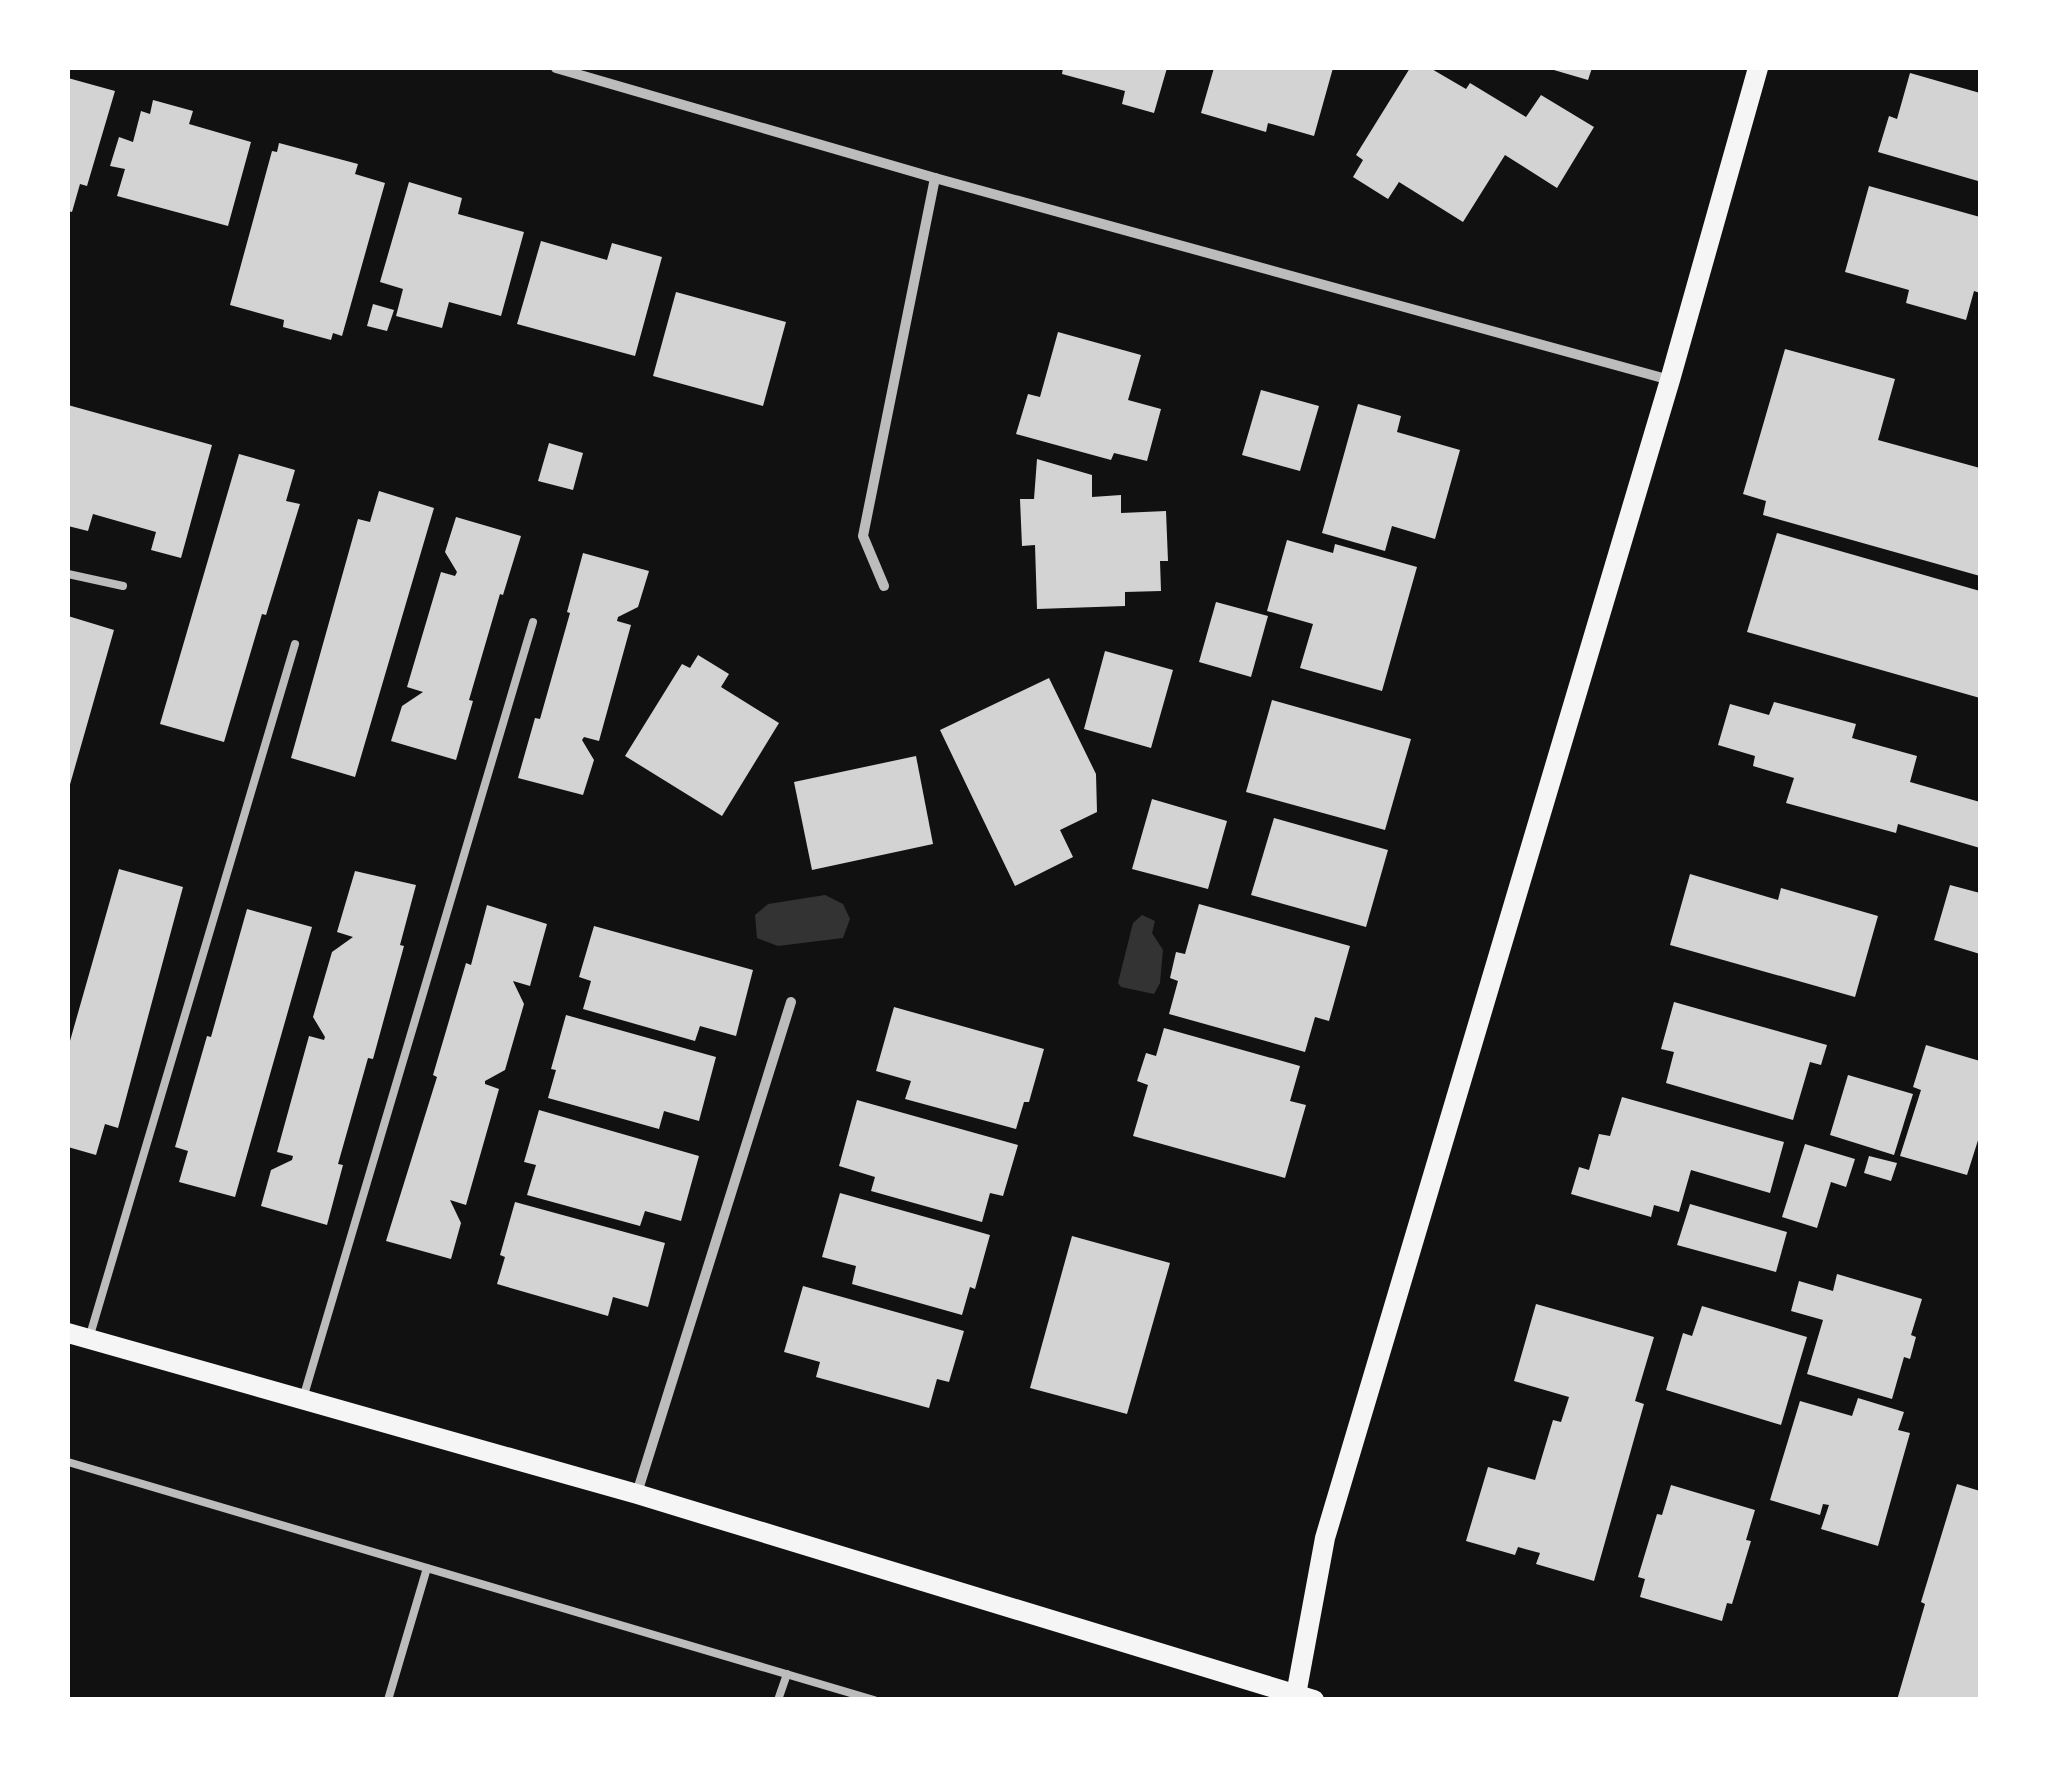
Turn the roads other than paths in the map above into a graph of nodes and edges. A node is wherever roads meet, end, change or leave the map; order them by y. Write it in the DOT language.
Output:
graph roads {
  1 [pos="556,68"];
  2 [pos="1758,68"];
  3 [pos="935,178"];
  4 [pos="1670,380"];
  5 [pos="68,574"];
  6 [pos="123,586"];
  7 [pos="884,586"];
  8 [pos="533,622"];
  9 [pos="296,644"];
  10 [pos="791,1002"];
  11 [pos="68,1334"];
  12 [pos="89,1340"];
  13 [pos="303,1400"];
  14 [pos="68,1462"];
  15 [pos="636,1494"];
  16 [pos="427,1568"];
  17 [pos="787,1674"];
  18 [pos="1302,1698"];
  19 [pos="388,1700"];
  20 [pos="778,1700"];
  21 [pos="874,1700"];
  1 -- 3 [label="street"];
  2 -- 4 [label="main road"];
  3 -- 4 [label="street"];
  3 -- 7 [label="street"];
  4 -- 18 [label="main road"];
  5 -- 6 [label="lane"];
  8 -- 13 [label="lane"];
  9 -- 12 [label="lane"];
  10 -- 15 [label="street"];
  11 -- 12 [label="main road"];
  12 -- 13 [label="main road"];
  13 -- 15 [label="main road"];
  14 -- 16 [label="lane"];
  15 -- 18 [label="main road"];
  16 -- 17 [label="lane"];
  16 -- 19 [label="lane"];
  17 -- 20 [label="lane"];
  17 -- 21 [label="lane"];
}
